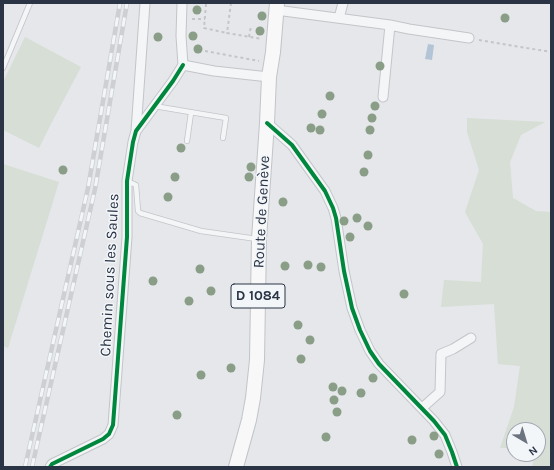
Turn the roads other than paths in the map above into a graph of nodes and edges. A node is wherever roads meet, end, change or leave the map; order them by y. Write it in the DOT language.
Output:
graph roads {
  1 [pos="30,3"];
  2 [pos="145,3"];
  3 [pos="182,3"];
  4 [pos="343,3"];
  5 [pos="276,7"];
  6 [pos="339,18"];
  7 [pos="390,25"];
  8 [pos="470,38"];
  9 [pos="183,65"];
  10 [pos="3,68"];
  11 [pos="269,77"];
  12 [pos="383,96"];
  13 [pos="154,106"];
  14 [pos="191,113"];
  15 [pos="267,123"];
  16 [pos="136,131"];
  17 [pos="223,138"];
  18 [pos="187,141"];
  19 [pos="126,181"];
  20 [pos="259,239"];
  21 [pos="471,338"];
  22 [pos="422,408"];
  23 [pos="50,467"];
  24 [pos="236,467"];
  25 [pos="457,467"];
  1 -- 10 [label="lane"];
  2 -- 16 [label="street"];
  3 -- 9 [label="street"];
  4 -- 6 [label="street"];
  5 -- 6 [label="street"];
  5 -- 11 [label="main road, Route de Genève / D 1084"];
  6 -- 7 [label="street"];
  7 -- 8 [label="street"];
  7 -- 12 [label="street"];
  9 -- 11 [label="street"];
  9 -- 13 [label="street, Chemin sous les Saules"];
  11 -- 15 [label="main road, Route de Genève / D 1084"];
  13 -- 14 [label="lane"];
  13 -- 16 [label="street, Chemin sous les Saules"];
  14 -- 17 [label="lane"];
  14 -- 18 [label="lane"];
  15 -- 20 [label="main road, Route de Genève / D 1084"];
  15 -- 22 [label="street"];
  16 -- 19 [label="street, Chemin sous les Saules"];
  19 -- 20 [label="lane"];
  19 -- 23 [label="street, Chemin sous les Saules"];
  20 -- 24 [label="main road, Route de Genève / D 1084"];
  21 -- 22 [label="street"];
  22 -- 25 [label="street"];
}
